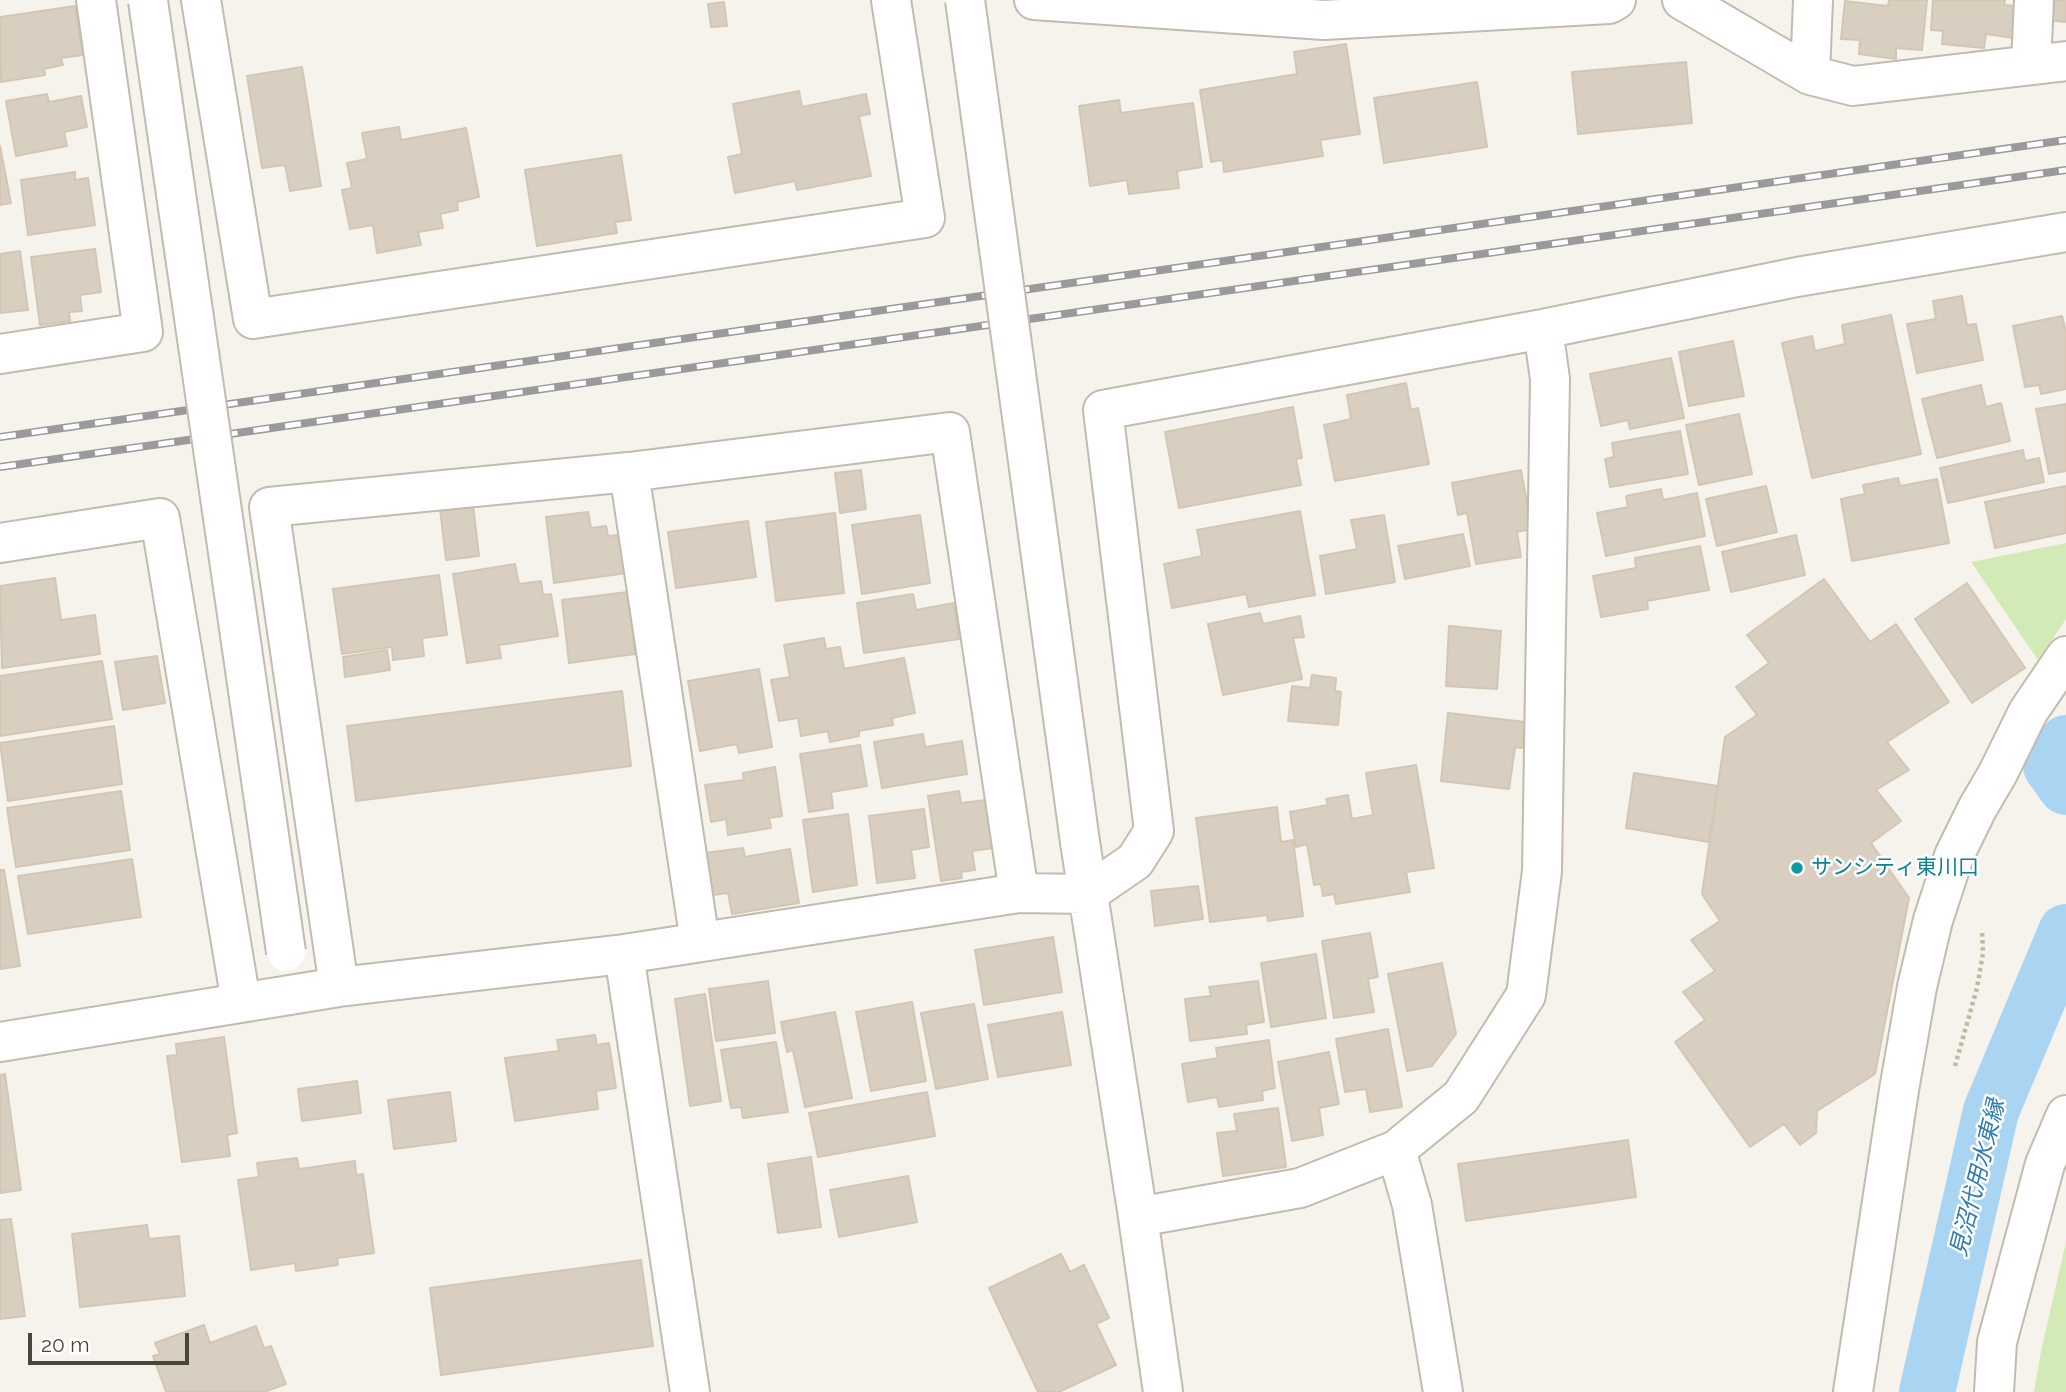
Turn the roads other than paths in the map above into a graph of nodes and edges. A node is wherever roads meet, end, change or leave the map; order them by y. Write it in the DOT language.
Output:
graph roads {
  1 [pos="96,0"];
  2 [pos="201,0"];
  3 [pos="891,0"];
  4 [pos="965,0"];
  5 [pos="1034,0"];
  6 [pos="1616,0"];
  7 [pos="1682,0"];
  8 [pos="1813,0"];
  9 [pos="2034,0"];
  10 [pos="148,1"];
  11 [pos="2049,62"];
  12 [pos="1810,75"];
  13 [pos="2066,232"];
  14 [pos="1543,329"];
  15 [pos="0,354"];
  16 [pos="629,472"];
  17 [pos="0,543"];
  18 [pos="2066,656"];
  19 [pos="1019,893"];
  20 [pos="1087,894"];
  21 [pos="700,942"];
  22 [pos="624,954"];
  23 [pos="339,987"];
  24 [pos="292,994"];
  25 [pos="241,1002"];
  26 [pos="0,1042"];
  27 [pos="2066,1115"];
  28 [pos="1396,1150"];
  29 [pos="1138,1217"];
  30 [pos="690,1392"];
  31 [pos="1163,1392"];
  32 [pos="1443,1392"];
  33 [pos="1853,1392"];
  34 [pos="1994,1392"];
  1 -- 15 [label="street"];
  2 -- 3 [label="street"];
  4 -- 20 [label="street, bridge"];
  5 -- 6 [label="street"];
  7 -- 12 [label="street"];
  8 -- 12 [label="street"];
  9 -- 11 [label="street"];
  10 -- 24 [label="street, bridge"];
  11 -- 12 [label="street"];
  13 -- 14 [label="street"];
  14 -- 20 [label="street"];
  14 -- 28 [label="street"];
  16 -- 19 [label="street"];
  16 -- 21 [label="street"];
  16 -- 23 [label="street"];
  17 -- 25 [label="street"];
  18 -- 33 [label="street"];
  19 -- 20 [label="street"];
  19 -- 21 [label="street"];
  20 -- 29 [label="street"];
  21 -- 22 [label="street"];
  22 -- 23 [label="street"];
  22 -- 30 [label="street"];
  23 -- 24 [label="street"];
  24 -- 25 [label="street"];
  25 -- 26 [label="street"];
  27 -- 34 [label="street"];
  28 -- 29 [label="street"];
  28 -- 32 [label="street"];
  29 -- 31 [label="street"];
}
